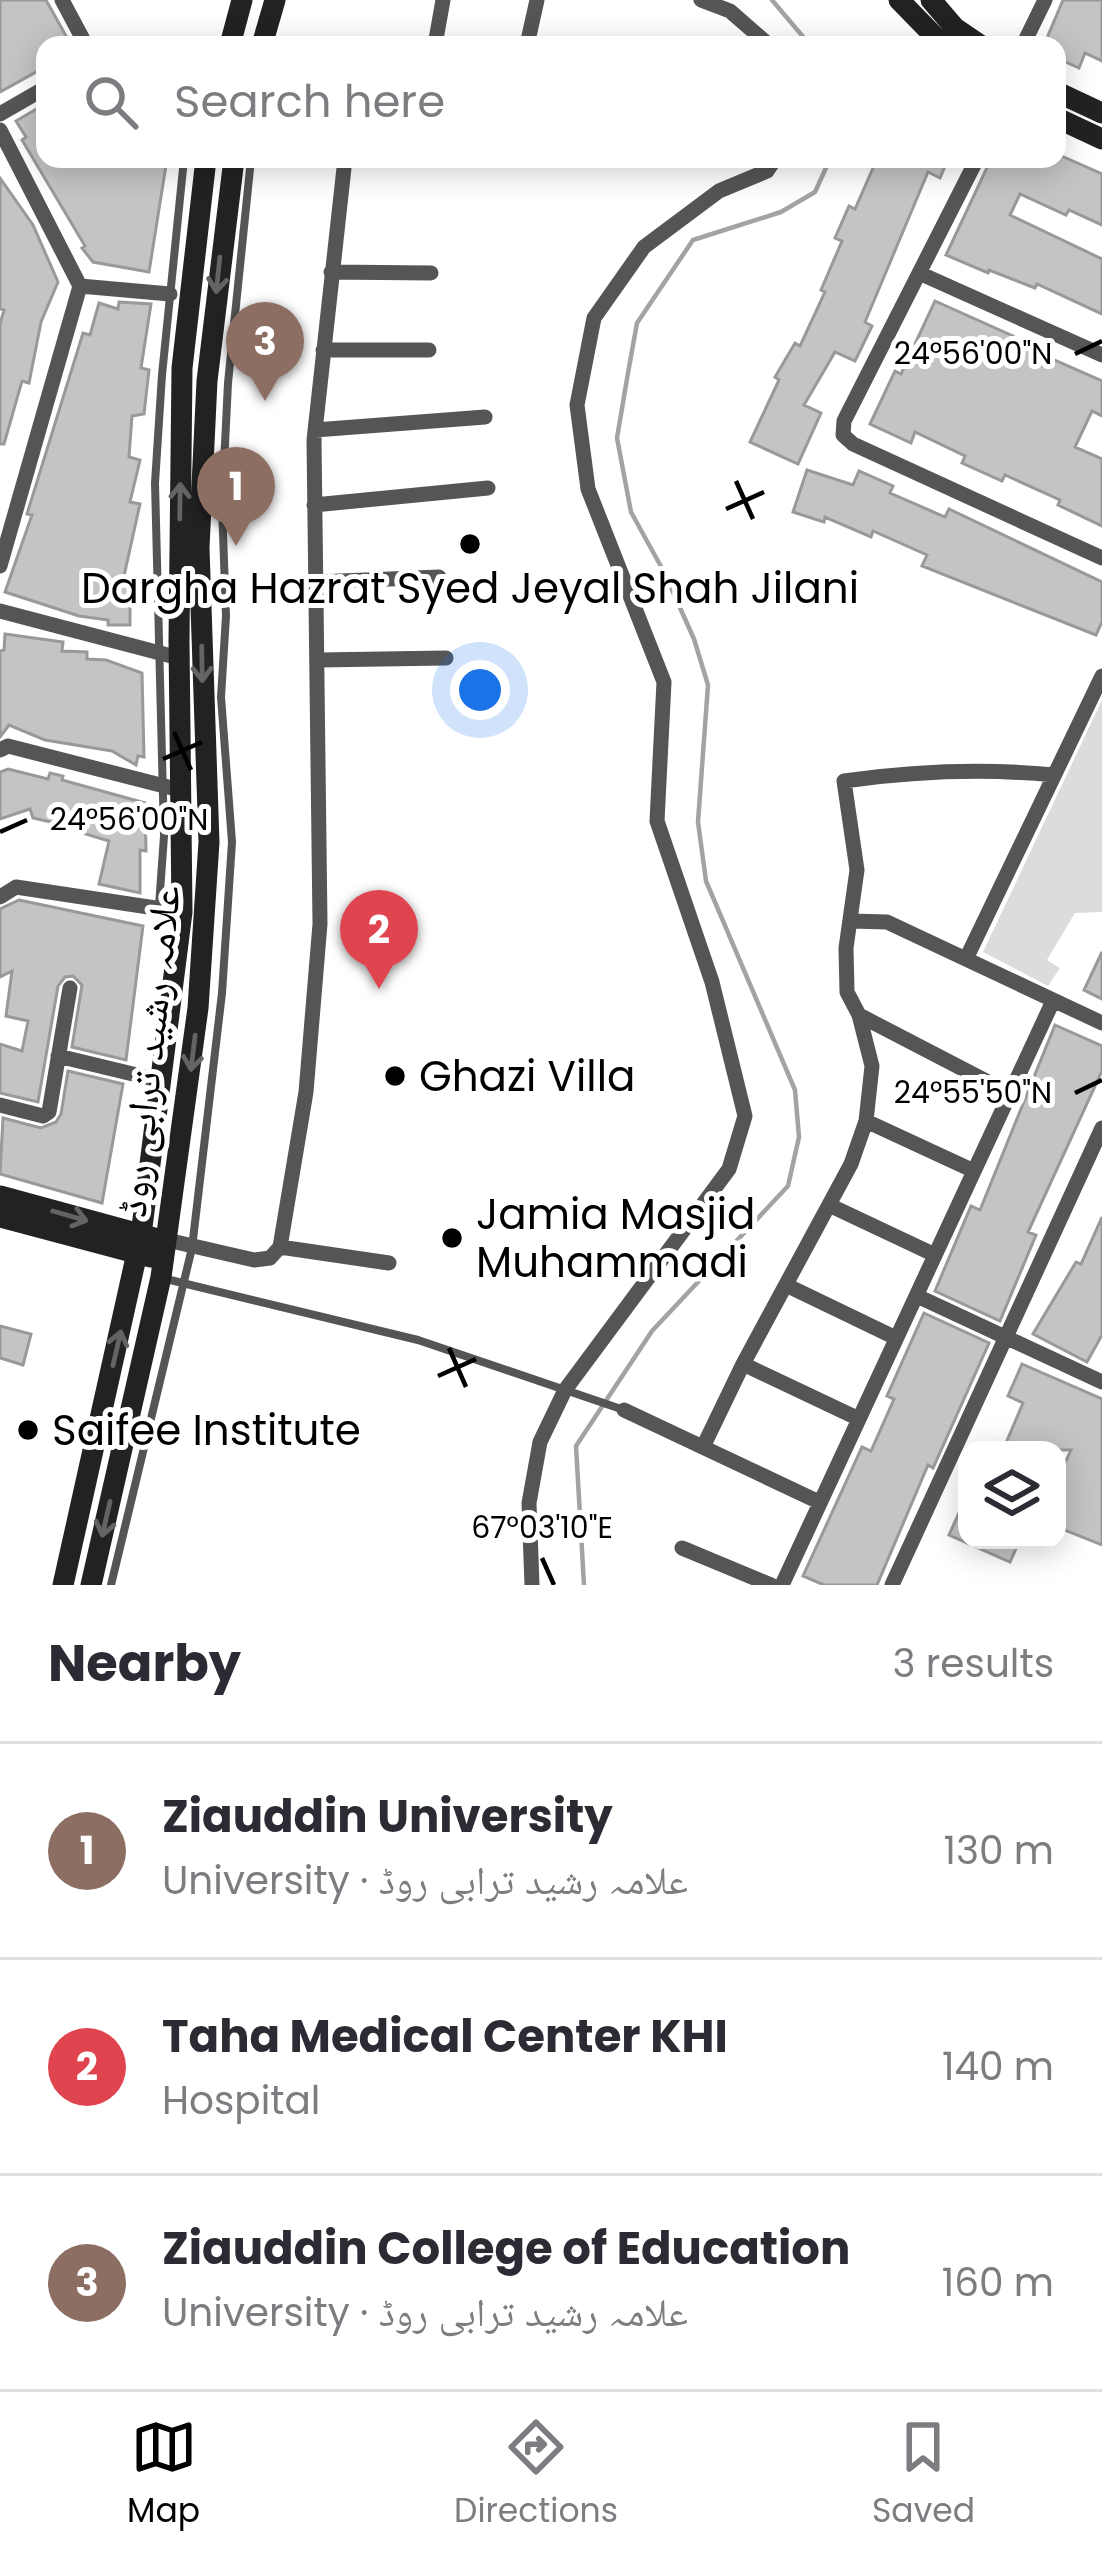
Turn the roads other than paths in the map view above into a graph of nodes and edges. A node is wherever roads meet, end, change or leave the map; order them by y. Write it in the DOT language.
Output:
graph roads {
  1 [pos="62,0"];
  2 [pos="242,0"];
  3 [pos="275,0"];
  4 [pos="443,0"];
  5 [pos="537,0"];
  6 [pos="701,0"];
  7 [pos="899,0"];
  8 [pos="931,0"];
  9 [pos="1045,0"];
  10 [pos="81,36"];
  11 [pos="232,36"];
  12 [pos="268,36"];
  13 [pos="437,36"];
  14 [pos="531,36"];
  15 [pos="759,36"];
  16 [pos="934,36"];
  17 [pos="967,36"];
  18 [pos="1027,36"];
  19 [pos="36,93"];
  20 [pos="1066,96"];
  21 [pos="1102,113"];
  22 [pos="0,115"];
  23 [pos="1066,122"];
  24 [pos="0,130"];
  25 [pos="1102,139"];
  26 [pos="183,168"];
  27 [pos="205,168"];
  28 [pos="233,168"];
  29 [pos="250,168"];
  30 [pos="344,168"];
  31 [pos="768,168"];
  32 [pos="972,168"];
  33 [pos="331,272"];
  34 [pos="431,273"];
  35 [pos="919,273"];
  36 [pos="80,286"];
  37 [pos="170,294"];
  38 [pos="323,350"];
  39 [pos="429,350"];
  40 [pos="1102,356"];
  41 [pos="485,417"];
  42 [pos="315,430"];
  43 [pos="488,488"];
  44 [pos="314,505"];
  45 [pos="1102,558"];
  46 [pos="0,566"];
  47 [pos="439,577"];
  48 [pos="316,582"];
  49 [pos="0,611"];
  50 [pos="168,655"];
  51 [pos="446,658"];
  52 [pos="319,660"];
  53 [pos="1102,676"];
  54 [pos="0,750"];
  55 [pos="1054,775"];
  56 [pos="171,788"];
  57 [pos="0,897"];
  58 [pos="158,908"];
  59 [pos="182,912"];
  60 [pos="851,920"];
  61 [pos="966,959"];
  62 [pos="70,988"];
  63 [pos="1053,1001"];
  64 [pos="859,1015"];
  65 [pos="1102,1023"];
  66 [pos="58,1056"];
  67 [pos="162,1081"];
  68 [pos="1011,1094"];
  69 [pos="0,1105"];
  70 [pos="866,1121"];
  71 [pos="1102,1128"];
  72 [pos="974,1171"];
  73 [pos="0,1196"];
  74 [pos="830,1204"];
  75 [pos="0,1217"];
  76 [pos="139,1245"];
  77 [pos="280,1246"];
  78 [pos="192,1248"];
  79 [pos="935,1255"];
  80 [pos="164,1259"];
  81 [pos="389,1263"];
  82 [pos="184,1283"];
  83 [pos="786,1285"];
  84 [pos="917,1296"];
  85 [pos="1006,1337"];
  86 [pos="896,1338"];
  87 [pos="742,1364"];
  88 [pos="1102,1382"];
  89 [pos="573,1392"];
  90 [pos="624,1410"];
  91 [pos="857,1418"];
  92 [pos="703,1447"];
  93 [pos="819,1502"];
  94 [pos="682,1548"];
  95 [pos="63,1585"];
  96 [pos="91,1585"];
  97 [pos="111,1585"];
  98 [pos="532,1585"];
  99 [pos="771,1585"];
  100 [pos="782,1585"];
  101 [pos="892,1585"];
  1 -- 10 [label="street"];
  2 -- 11 [label="main road"];
  3 -- 12 [label="main road"];
  4 -- 13 [label="street"];
  5 -- 14 [label="street"];
  6 -- 15 [label="street"];
  7 -- 16 [label="main road"];
  8 -- 17 [label="main road"];
  9 -- 18 [label="street"];
  19 -- 22 [label="street"];
  20 -- 21 [label="main road"];
  23 -- 25 [label="main road"];
  24 -- 36 [label="street"];
  26 -- 37 [label="lane"];
  50 -- 27 [label="main road, علامہ رشید ترابی روڈ, one-way"];
  28 -- 80 [label="main road, علامہ رشید ترابی روڈ, one-way"];
  29 -- 78 [label="lane"];
  30 -- 33 [label="street"];
  31 -- 89 [label="street"];
  32 -- 35 [label="street"];
  33 -- 34 [label="street"];
  33 -- 38 [label="street"];
  35 -- 40 [label="street"];
  35 -- 45 [label="street"];
  36 -- 37 [label="street"];
  36 -- 46 [label="street"];
  37 -- 50 [label="lane"];
  38 -- 39 [label="street"];
  38 -- 42 [label="street"];
  41 -- 42 [label="street"];
  42 -- 44 [label="street"];
  43 -- 44 [label="street"];
  44 -- 48 [label="street"];
  47 -- 48 [label="street"];
  48 -- 52 [label="street"];
  49 -- 50 [label="street"];
  50 -- 56 [label="main road, علامہ رشید ترابی روڈ"];
  51 -- 52 [label="street"];
  52 -- 77 [label="street"];
  53 -- 55 [label="street"];
  54 -- 56 [label="street"];
  55 -- 60 [label="street"];
  55 -- 61 [label="street"];
  56 -- 58 [label="lane"];
  56 -- 59 [label="main road, علامہ رشید ترابی روڈ"];
  57 -- 58 [label="street"];
  58 -- 59 [label="street"];
  59 -- 67 [label="main road, علامہ رشید ترابی روڈ"];
  60 -- 61 [label="street"];
  60 -- 64 [label="street"];
  61 -- 63 [label="street"];
  62 -- 66 [label="street"];
  63 -- 65 [label="street"];
  63 -- 68 [label="street"];
  64 -- 68 [label="street"];
  64 -- 70 [label="street"];
  66 -- 67 [label="street"];
  66 -- 69 [label="street"];
  67 -- 76 [label="main road, علامہ رشید ترابی روڈ"];
  68 -- 72 [label="street"];
  70 -- 72 [label="street"];
  70 -- 74 [label="street"];
  71 -- 85 [label="street"];
  72 -- 79 [label="street"];
  73 -- 76 [label="main road, one-way"];
  74 -- 79 [label="street"];
  74 -- 83 [label="street"];
  75 -- 76 [label="main road"];
  76 -- 80 [label="main road"];
  95 -- 76 [label="main road, علامہ رشید ترابی روڈ, one-way"];
  77 -- 78 [label="street"];
  77 -- 81 [label="street"];
  78 -- 80 [label="street"];
  78 -- 82 [label="lane"];
  79 -- 84 [label="street"];
  80 -- 82 [label="lane"];
  80 -- 96 [label="main road, علامہ رشید ترابی روڈ, one-way"];
  82 -- 89 [label="lane"];
  82 -- 97 [label="lane"];
  83 -- 86 [label="street"];
  83 -- 87 [label="street"];
  84 -- 85 [label="street"];
  84 -- 86 [label="street"];
  85 -- 88 [label="street"];
  85 -- 101 [label="street"];
  86 -- 91 [label="street"];
  87 -- 91 [label="street"];
  87 -- 92 [label="street"];
  89 -- 90 [label="lane"];
  89 -- 98 [label="street"];
  90 -- 92 [label="street"];
  91 -- 93 [label="street"];
  92 -- 93 [label="street"];
  93 -- 100 [label="street"];
  94 -- 99 [label="street"];
}
